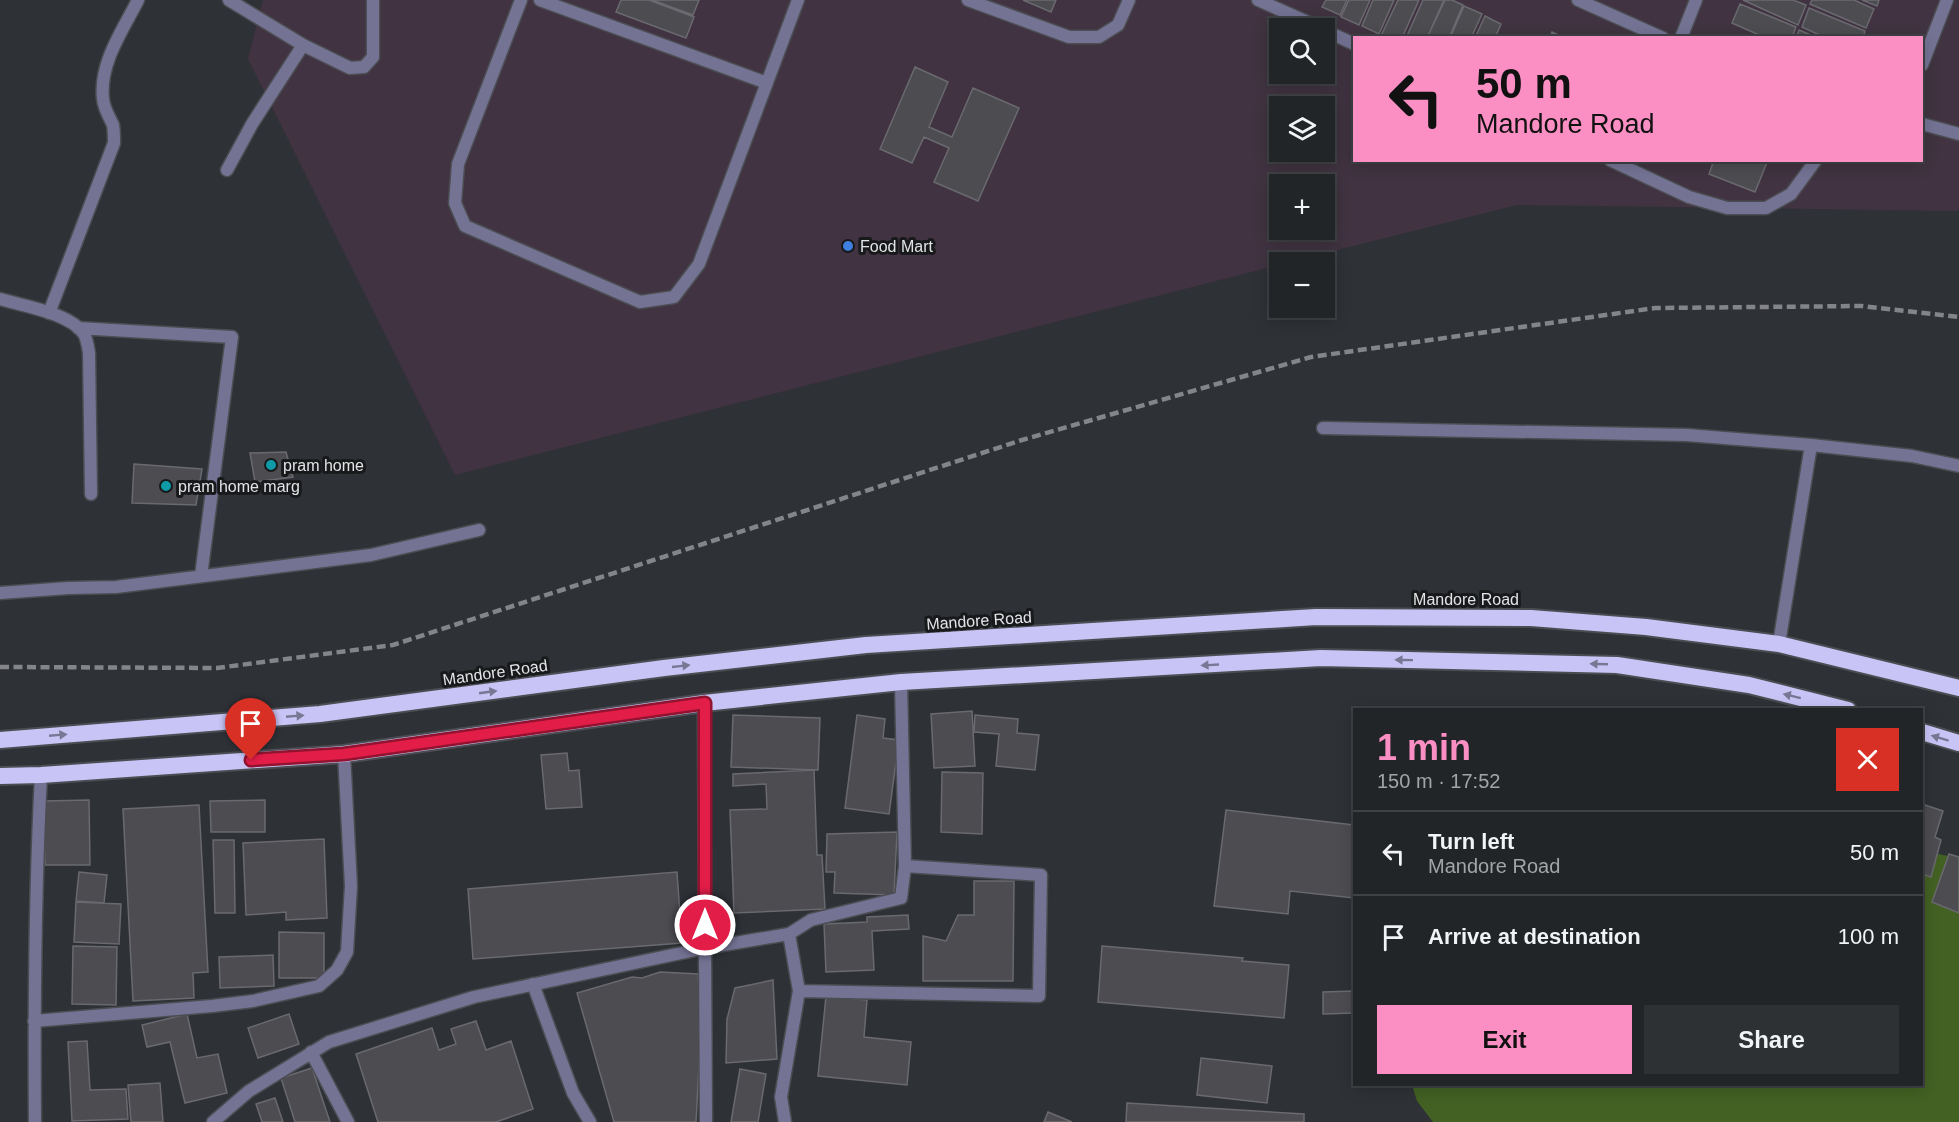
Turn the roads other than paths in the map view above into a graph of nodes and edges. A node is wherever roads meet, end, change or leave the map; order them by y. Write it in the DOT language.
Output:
graph roads {
  1 [pos="138,0"];
  2 [pos="229,0"];
  3 [pos="374,0"];
  4 [pos="521,0"];
  5 [pos="540,0"];
  6 [pos="798,0"];
  7 [pos="968,0"];
  8 [pos="1129,0"];
  9 [pos="1258,0"];
  10 [pos="1578,0"];
  11 [pos="1696,0"];
  12 [pos="1947,0"];
  13 [pos="1298,18"];
  14 [pos="1335,35"];
  15 [pos="1659,36"];
  16 [pos="1682,36"];
  17 [pos="1353,44"];
  18 [pos="303,45"];
  19 [pos="1923,62"];
  20 [pos="767,83"];
  21 [pos="1923,124"];
  22 [pos="1959,134"];
  23 [pos="1614,162"];
  24 [pos="1815,162"];
  25 [pos="227,170"];
  26 [pos="0,299"];
  27 [pos="50,313"];
  28 [pos="78,328"];
  29 [pos="1323,428"];
  30 [pos="1811,445"];
  31 [pos="1959,466"];
  32 [pos="91,494"];
  33 [pos="479,530"];
  34 [pos="201,576"];
  35 [pos="0,593"];
  36 [pos="1779,644"];
  37 [pos="901,682"];
  38 [pos="1959,688"];
  39 [pos="705,703"];
  40 [pos="1840,708"];
  41 [pos="1923,732"];
  42 [pos="0,740"];
  43 [pos="1959,743"];
  44 [pos="344,754"];
  45 [pos="41,775"];
  46 [pos="0,776"];
  47 [pos="905,866"];
  48 [pos="789,934"];
  49 [pos="705,948"];
  50 [pos="532,984"];
  51 [pos="799,991"];
  52 [pos="34,1021"];
  53 [pos="311,1052"];
  54 [pos="35,1122"];
  55 [pos="213,1122"];
  56 [pos="348,1122"];
  57 [pos="590,1122"];
  58 [pos="706,1122"];
  59 [pos="785,1122"];
  1 -- 27 [label="street"];
  2 -- 18 [label="street"];
  3 -- 18 [label="street"];
  4 -- 20 [label="street"];
  5 -- 20 [label="street"];
  6 -- 20 [label="street"];
  7 -- 8 [label="street"];
  9 -- 13 [label="street"];
  10 -- 15 [label="street"];
  11 -- 16 [label="street"];
  12 -- 19 [label="street"];
  14 -- 17 [label="street"];
  18 -- 25 [label="street"];
  21 -- 22 [label="street"];
  23 -- 24 [label="street"];
  26 -- 27 [label="street"];
  27 -- 28 [label="street"];
  28 -- 32 [label="street"];
  28 -- 34 [label="street"];
  29 -- 30 [label="street"];
  30 -- 31 [label="street"];
  30 -- 36 [label="street"];
  33 -- 34 [label="street"];
  34 -- 35 [label="street"];
  36 -- 38 [label="highway, Mandore Road"];
  42 -- 36 [label="highway, Mandore Road, one-way"];
  37 -- 39 [label="highway"];
  40 -- 37 [label="highway, one-way"];
  37 -- 47 [label="street"];
  39 -- 44 [label="highway"];
  39 -- 49 [label="street"];
  43 -- 41 [label="highway, one-way"];
  44 -- 45 [label="highway"];
  44 -- 52 [label="street"];
  45 -- 46 [label="highway"];
  45 -- 52 [label="street"];
  47 -- 48 [label="street"];
  47 -- 51 [label="street"];
  48 -- 49 [label="street"];
  48 -- 51 [label="street"];
  49 -- 50 [label="street"];
  49 -- 58 [label="street"];
  50 -- 53 [label="street"];
  50 -- 57 [label="street"];
  51 -- 59 [label="street"];
  52 -- 54 [label="street"];
  53 -- 55 [label="street"];
  53 -- 56 [label="street"];
}
